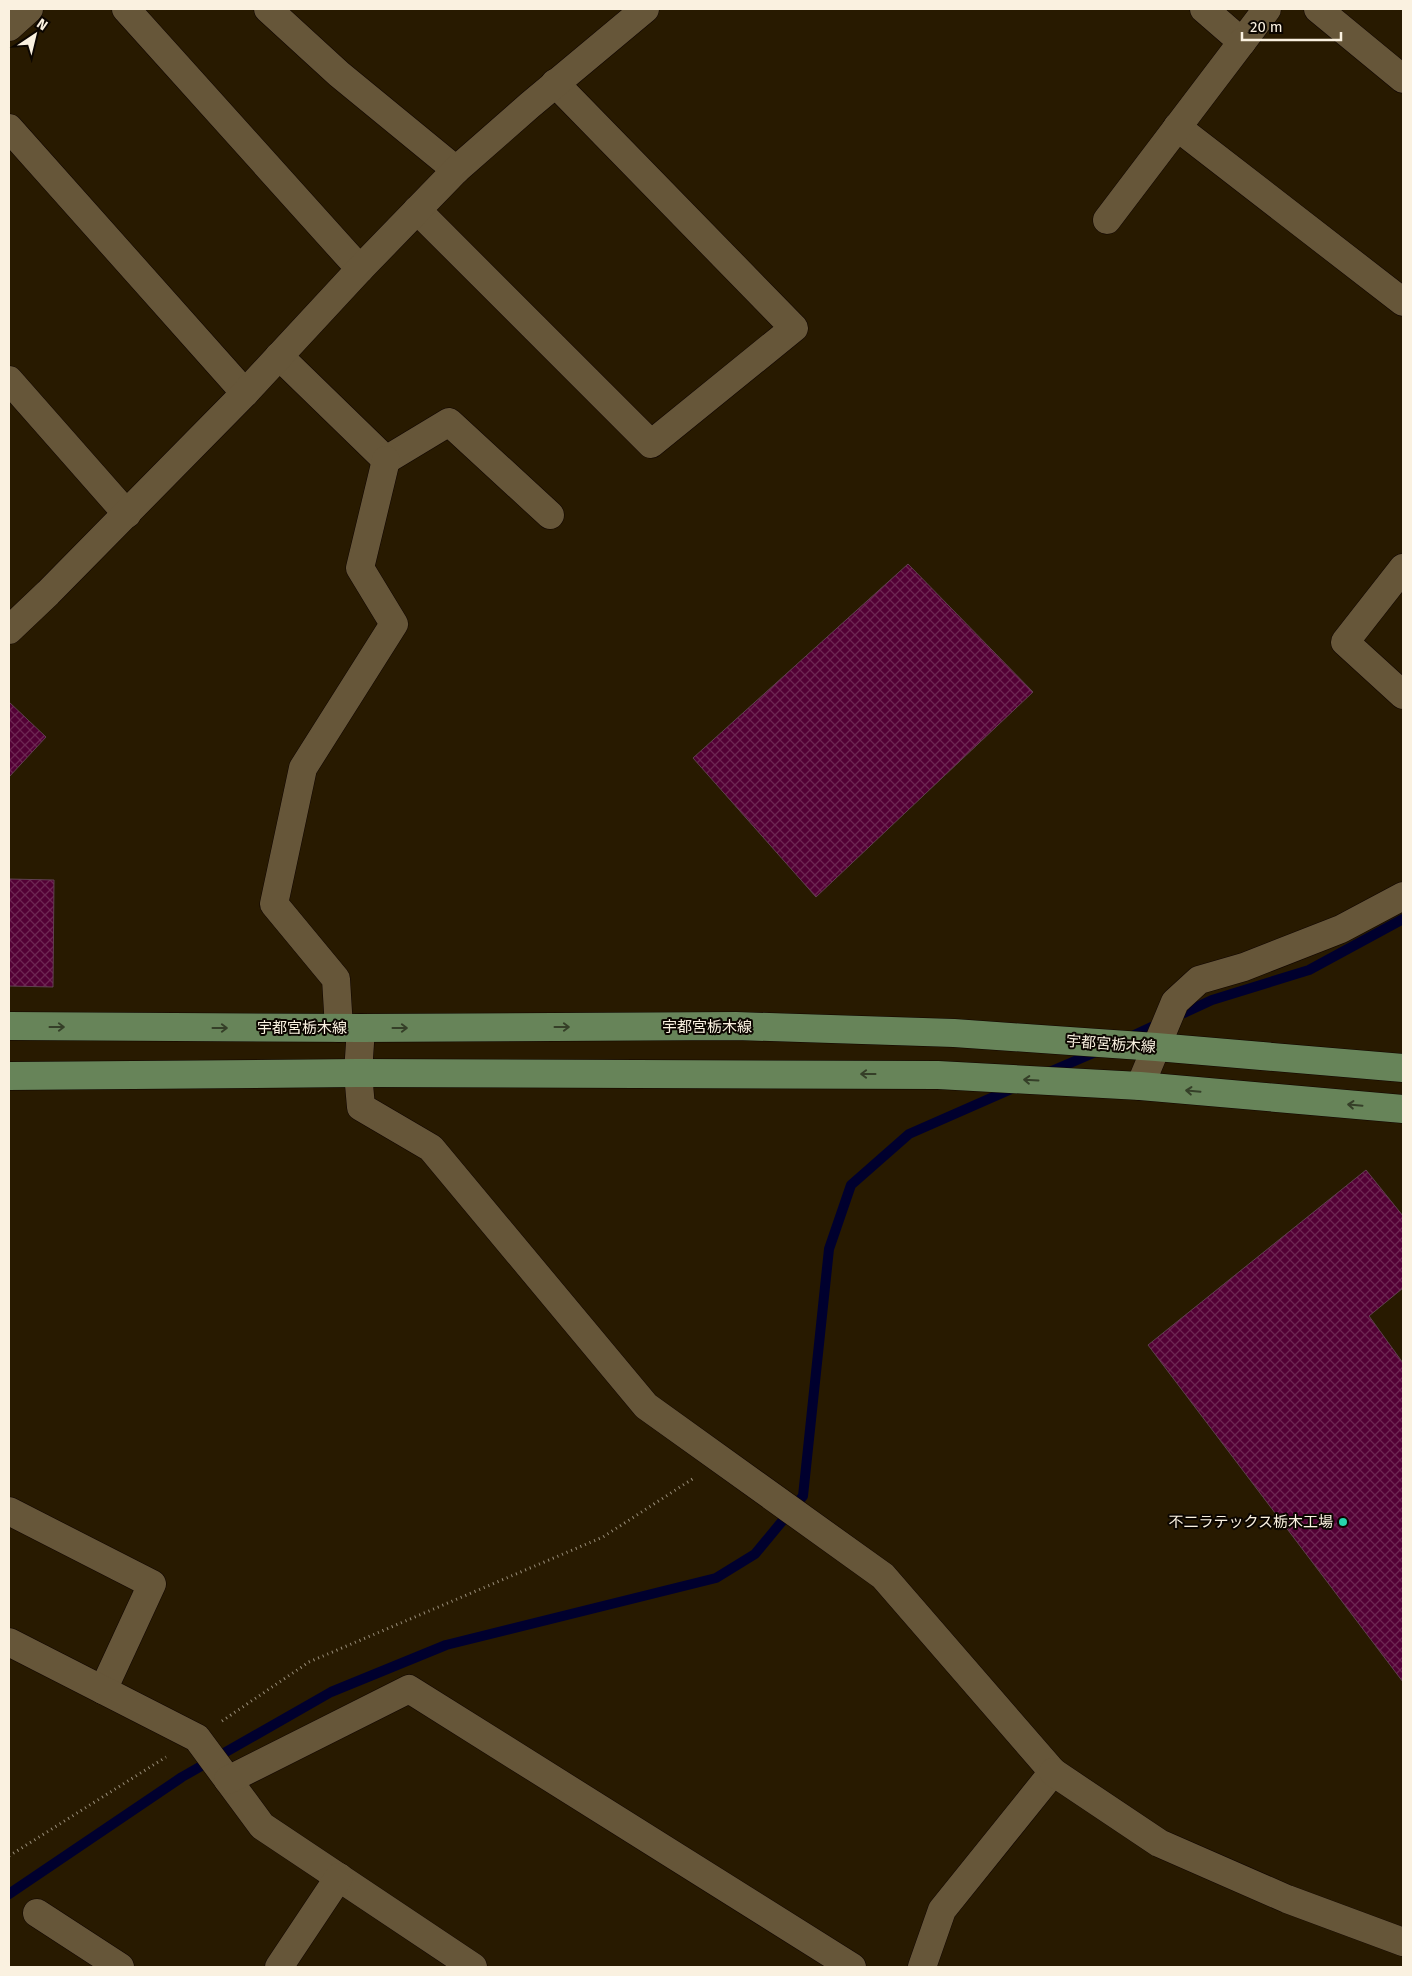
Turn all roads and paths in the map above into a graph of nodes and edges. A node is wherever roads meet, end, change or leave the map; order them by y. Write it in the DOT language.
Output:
graph roads {
  1 [pos="29,9"];
  2 [pos="126,9"];
  3 [pos="268,9"];
  4 [pos="645,9"];
  5 [pos="1204,9"];
  6 [pos="1267,9"];
  7 [pos="1318,9"];
  8 [pos="9,28"];
  9 [pos="1242,42"];
  10 [pos="1403,79"];
  11 [pos="555,83"];
  12 [pos="1177,127"];
  13 [pos="9,128"];
  14 [pos="456,170"];
  15 [pos="417,210"];
  16 [pos="1107,220"];
  17 [pos="360,269"];
  18 [pos="1403,302"];
  19 [pos="278,356"];
  20 [pos="9,380"];
  21 [pos="245,393"];
  22 [pos="386,460"];
  23 [pos="127,514"];
  24 [pos="550,516"];
  25 [pos="1403,568"];
  26 [pos="9,630"];
  27 [pos="1403,695"];
  28 [pos="1403,896"];
  29 [pos="9,1026"];
  30 [pos="350,1028"];
  31 [pos="1156,1047"];
  32 [pos="1403,1068"];
  33 [pos="358,1073"];
  34 [pos="9,1076"];
  35 [pos="1140,1086"];
  36 [pos="1403,1109"];
  37 [pos="722,1460"];
  38 [pos="9,1511"];
  39 [pos="9,1642"];
  40 [pos="103,1690"];
  41 [pos="197,1738"];
  42 [pos="1053,1772"];
  43 [pos="228,1780"];
  44 [pos="9,1856"];
  45 [pos="339,1877"];
  46 [pos="37,1913"];
  47 [pos="1403,1942"];
  48 [pos="120,1967"];
  49 [pos="279,1967"];
  50 [pos="473,1967"];
  51 [pos="852,1967"];
  52 [pos="922,1967"];
  1 -- 8 [label="street"];
  2 -- 17 [label="street"];
  3 -- 14 [label="street"];
  4 -- 11 [label="street"];
  5 -- 9 [label="street"];
  6 -- 9 [label="street"];
  7 -- 10 [label="street"];
  9 -- 12 [label="street"];
  11 -- 14 [label="street"];
  11 -- 15 [label="street"];
  12 -- 16 [label="street"];
  12 -- 18 [label="street"];
  13 -- 21 [label="street"];
  14 -- 15 [label="street"];
  15 -- 17 [label="street"];
  17 -- 19 [label="street"];
  19 -- 21 [label="street"];
  19 -- 22 [label="street"];
  20 -- 23 [label="street"];
  21 -- 23 [label="street"];
  22 -- 24 [label="street"];
  22 -- 30 [label="street"];
  23 -- 26 [label="street"];
  25 -- 27 [label="street"];
  28 -- 31 [label="street"];
  29 -- 30 [label="main road, 宇都宮栃木線, one-way"];
  30 -- 31 [label="main road, 宇都宮栃木線, one-way"];
  30 -- 33 [label="street"];
  31 -- 32 [label="main road, 宇都宮栃木線"];
  31 -- 35 [label="street"];
  33 -- 34 [label="main road"];
  35 -- 33 [label="main road, one-way"];
  33 -- 37 [label="street"];
  36 -- 35 [label="main road, one-way"];
  37 -- 41 [label="path"];
  37 -- 42 [label="street"];
  38 -- 40 [label="street"];
  39 -- 40 [label="street"];
  40 -- 41 [label="street"];
  41 -- 43 [label="street"];
  41 -- 44 [label="path"];
  42 -- 47 [label="street"];
  42 -- 52 [label="street"];
  43 -- 45 [label="street"];
  43 -- 51 [label="street"];
  45 -- 49 [label="street"];
  45 -- 50 [label="street"];
  46 -- 48 [label="street"];
}
